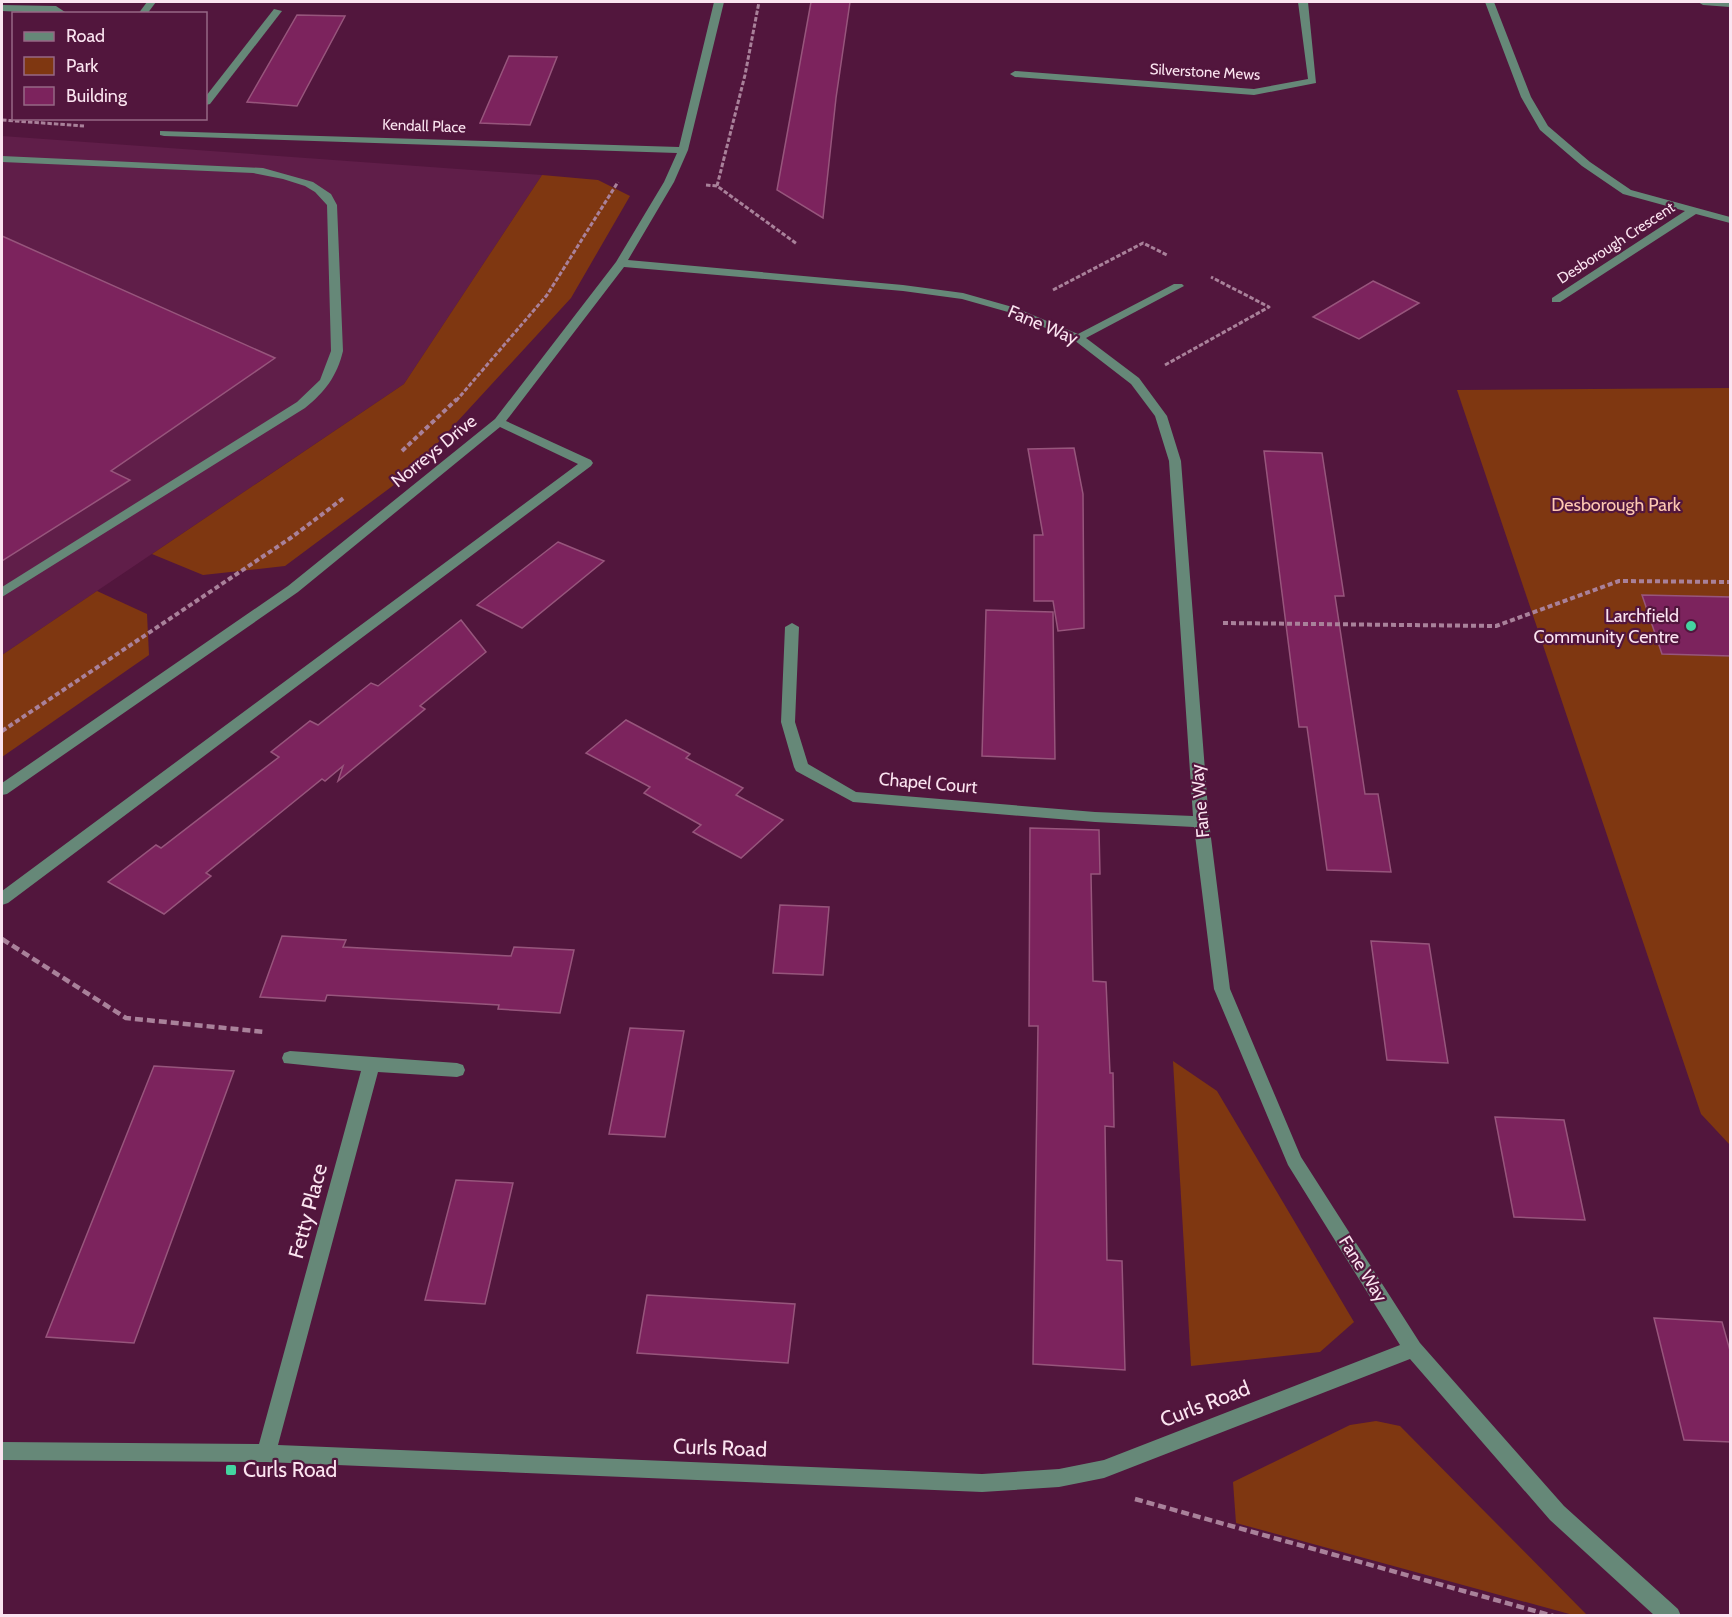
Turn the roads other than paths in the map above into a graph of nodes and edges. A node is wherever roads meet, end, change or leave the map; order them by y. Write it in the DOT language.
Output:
graph roads {
  1 [pos="719,2"];
  2 [pos="1303,2"];
  3 [pos="1489,2"];
  4 [pos="1703,2"];
  5 [pos="1731,3"];
  6 [pos="2,8"];
  7 [pos="277,11"];
  8 [pos="61,12"];
  9 [pos="1015,74"];
  10 [pos="207,101"];
  11 [pos="164,133"];
  12 [pos="683,150"];
  13 [pos="2,159"];
  14 [pos="1693,211"];
  15 [pos="1731,220"];
  16 [pos="621,263"];
  17 [pos="1178,286"];
  18 [pos="1556,300"];
  19 [pos="1078,338"];
  20 [pos="499,422"];
  21 [pos="2,593"];
  22 [pos="792,627"];
  23 [pos="2,790"];
  24 [pos="1201,822"];
  25 [pos="2,899"];
  26 [pos="290,1058"];
  27 [pos="371,1065"];
  28 [pos="457,1070"];
  29 [pos="1413,1348"];
  30 [pos="2,1452"];
  31 [pos="266,1453"];
  32 [pos="1671,1616"];
  1 -- 12 [label="street, Norreys Drive"];
  2 -- 9 [label="street, Silverstone Mews"];
  3 -- 14 [label="street, Desborough Crescent"];
  4 -- 5 [label="street"];
  6 -- 8 [label="street"];
  7 -- 10 [label="street"];
  11 -- 12 [label="street, Kendall Place"];
  12 -- 16 [label="street, Norreys Drive"];
  13 -- 21 [label="street"];
  14 -- 15 [label="street, Desborough Crescent"];
  14 -- 18 [label="street, Desborough Crescent"];
  16 -- 19 [label="street, Fane Way"];
  16 -- 20 [label="street, Norreys Drive"];
  17 -- 19 [label="street"];
  19 -- 24 [label="street, Fane Way"];
  20 -- 23 [label="street, Norreys Drive"];
  20 -- 25 [label="street"];
  22 -- 24 [label="street, Chapel Court"];
  24 -- 29 [label="street, Fane Way"];
  26 -- 27 [label="street"];
  27 -- 28 [label="street"];
  27 -- 31 [label="street, Fetty Place"];
  29 -- 31 [label="street, Curls Road"];
  29 -- 32 [label="street, Fane Way"];
  30 -- 31 [label="street, Curls Road"];
}
